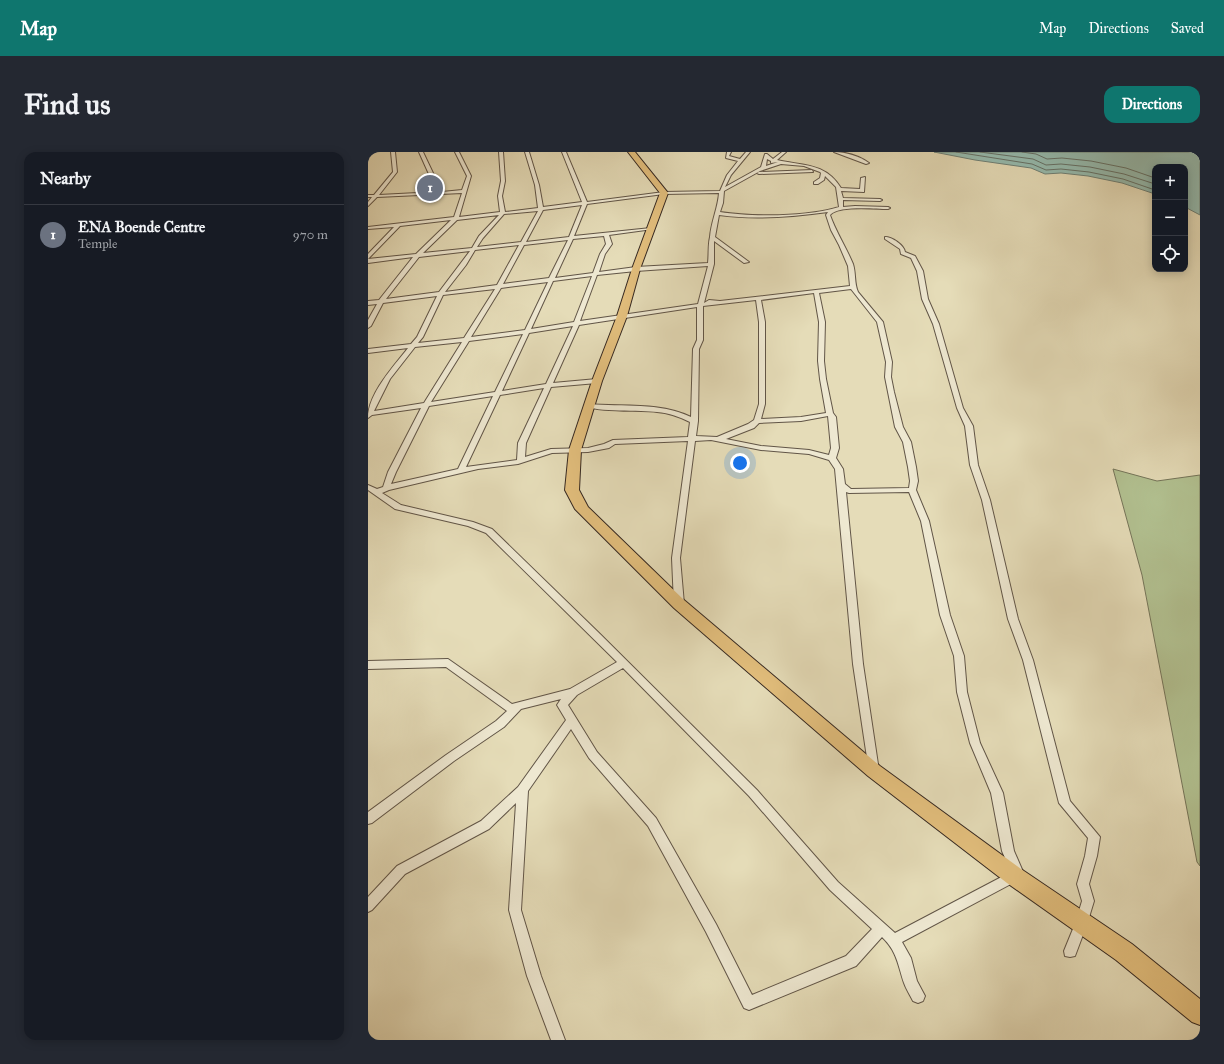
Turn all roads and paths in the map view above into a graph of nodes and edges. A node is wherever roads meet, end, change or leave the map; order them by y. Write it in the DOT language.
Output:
graph roads {
  1 [pos="393,152"];
  2 [pos="420,152"];
  3 [pos="457,152"];
  4 [pos="501,152"];
  5 [pos="527,152"];
  6 [pos="564,152"];
  7 [pos="631,152"];
  8 [pos="729,152"];
  9 [pos="748,152"];
  10 [pos="784,152"];
  11 [pos="836,152"];
  12 [pos="774,160"];
  13 [pos="741,162"];
  14 [pos="782,163"];
  15 [pos="866,163"];
  16 [pos="764,168"];
  17 [pos="821,172"];
  18 [pos="751,174"];
  19 [pos="863,178"];
  20 [pos="816,183"];
  21 [pos="838,189"];
  22 [pos="465,191"];
  23 [pos="723,191"];
  24 [pos="440,193"];
  25 [pos="664,193"];
  26 [pos="368,196"];
  27 [pos="376,196"];
  28 [pos="874,196"];
  29 [pos="841,198"];
  30 [pos="880,200"];
  31 [pos="586,204"];
  32 [pos="368,205"];
  33 [pos="841,208"];
  34 [pos="888,208"];
  35 [pos="541,209"];
  36 [pos="503,213"];
  37 [pos="717,213"];
  38 [pos="456,218"];
  39 [pos="398,225"];
  40 [pos="368,228"];
  41 [pos="651,229"];
  42 [pos="606,234"];
  43 [pos="712,237"];
  44 [pos="572,238"];
  45 [pos="887,238"];
  46 [pos="523,243"];
  47 [pos="474,249"];
  48 [pos="418,255"];
  49 [pos="368,257"];
  50 [pos="368,261"];
  51 [pos="746,262"];
  52 [pos="711,264"];
  53 [pos="636,269"];
  54 [pos="595,274"];
  55 [pos="551,280"];
  56 [pos="500,287"];
  57 [pos="853,287"];
  58 [pos="816,290"];
  59 [pos="441,293"];
  60 [pos="758,298"];
  61 [pos="381,301"];
  62 [pos="368,303"];
  63 [pos="702,303"];
  64 [pos="622,316"];
  65 [pos="577,322"];
  66 [pos="368,326"];
  67 [pos="527,330"];
  68 [pos="467,340"];
  69 [pos="414,346"];
  70 [pos="368,351"];
  71 [pos="597,381"];
  72 [pos="550,385"];
  73 [pos="497,395"];
  74 [pos="426,405"];
  75 [pos="589,406"];
  76 [pos="830,414"];
  77 [pos="368,415"];
  78 [pos="694,421"];
  79 [pos="757,421"];
  80 [pos="692,437"];
  81 [pos="719,439"];
  82 [pos="575,450"];
  83 [pos="832,458"];
  84 [pos="521,461"];
  85 [pos="461,471"];
  86 [pos="841,485"];
  87 [pos="368,487"];
  88 [pos="382,490"];
  89 [pos="912,490"];
  90 [pos="680,604"];
  91 [pos="624,663"];
  92 [pos="368,665"];
  93 [pos="573,692"];
  94 [pos="518,706"];
  95 [pos="572,721"];
  96 [pos="874,771"];
  97 [pos="522,790"];
  98 [pos="368,819"];
  99 [pos="1017,878"];
  100 [pos="368,906"];
  101 [pos="1081,924"];
  102 [pos="881,929"];
  103 [pos="894,940"];
  104 [pos="1070,951"];
  105 [pos="918,996"];
  106 [pos="1200,1014"];
  107 [pos="558,1040"];
  1 -- 27 [label="street"];
  2 -- 24 [label="street"];
  3 -- 22 [label="street"];
  4 -- 36 [label="street"];
  5 -- 35 [label="street"];
  6 -- 31 [label="street"];
  7 -- 25 [label="main road"];
  8 -- 13 [label="street"];
  9 -- 13 [label="street"];
  10 -- 12 [label="street"];
  11 -- 15 [label="street"];
  12 -- 14 [label="street"];
  12 -- 16 [label="street"];
  12 -- 16 [label="street"];
  13 -- 23 [label="street"];
  14 -- 16 [label="street"];
  14 -- 17 [label="street"];
  16 -- 18 [label="street"];
  17 -- 18 [label="street"];
  17 -- 20 [label="street"];
  17 -- 21 [label="street"];
  18 -- 23 [label="street"];
  19 -- 21 [label="street"];
  21 -- 29 [label="street"];
  22 -- 24 [label="street"];
  22 -- 38 [label="street"];
  23 -- 25 [label="street"];
  23 -- 37 [label="street"];
  24 -- 27 [label="street"];
  25 -- 31 [label="street"];
  25 -- 41 [label="main road"];
  26 -- 27 [label="street"];
  27 -- 32 [label="street"];
  28 -- 29 [label="street"];
  29 -- 30 [label="street"];
  29 -- 33 [label="street"];
  31 -- 35 [label="street"];
  31 -- 44 [label="street"];
  33 -- 34 [label="street"];
  33 -- 37 [label="street"];
  33 -- 57 [label="street"];
  35 -- 36 [label="street"];
  35 -- 46 [label="street"];
  36 -- 38 [label="street"];
  36 -- 47 [label="street"];
  37 -- 43 [label="street"];
  38 -- 39 [label="street"];
  38 -- 48 [label="street"];
  39 -- 40 [label="street"];
  39 -- 49 [label="street"];
  41 -- 42 [label="street"];
  41 -- 53 [label="main road"];
  42 -- 44 [label="street"];
  42 -- 54 [label="street"];
  43 -- 51 [label="street"];
  43 -- 52 [label="street"];
  44 -- 46 [label="street"];
  44 -- 55 [label="street"];
  45 -- 101 [label="street"];
  46 -- 47 [label="street"];
  46 -- 56 [label="street"];
  47 -- 48 [label="street"];
  47 -- 59 [label="street"];
  48 -- 50 [label="street"];
  48 -- 61 [label="street"];
  52 -- 53 [label="street"];
  52 -- 63 [label="street"];
  53 -- 54 [label="street"];
  53 -- 64 [label="main road"];
  54 -- 55 [label="street"];
  54 -- 65 [label="street"];
  55 -- 56 [label="street"];
  55 -- 67 [label="street"];
  56 -- 59 [label="street"];
  56 -- 68 [label="street"];
  57 -- 58 [label="street"];
  57 -- 89 [label="street"];
  58 -- 60 [label="street"];
  58 -- 76 [label="street"];
  59 -- 61 [label="street"];
  59 -- 69 [label="street"];
  60 -- 63 [label="street"];
  60 -- 79 [label="street"];
  61 -- 62 [label="street"];
  61 -- 66 [label="street"];
  63 -- 64 [label="street"];
  63 -- 78 [label="street"];
  64 -- 65 [label="street"];
  64 -- 71 [label="main road"];
  65 -- 67 [label="street"];
  65 -- 72 [label="street"];
  67 -- 68 [label="street"];
  67 -- 73 [label="street"];
  68 -- 69 [label="street"];
  68 -- 74 [label="street"];
  69 -- 70 [label="street"];
  69 -- 77 [label="street"];
  71 -- 72 [label="street"];
  71 -- 75 [label="main road"];
  72 -- 73 [label="street"];
  72 -- 84 [label="street"];
  73 -- 74 [label="street"];
  73 -- 85 [label="street"];
  74 -- 77 [label="street"];
  74 -- 88 [label="street"];
  75 -- 78 [label="street"];
  75 -- 82 [label="main road"];
  76 -- 79 [label="street"];
  76 -- 83 [label="street"];
  78 -- 80 [label="street"];
  79 -- 81 [label="street"];
  80 -- 81 [label="street"];
  80 -- 82 [label="street"];
  80 -- 90 [label="street"];
  81 -- 83 [label="street"];
  82 -- 84 [label="street"];
  82 -- 90 [label="main road"];
  83 -- 86 [label="street"];
  84 -- 85 [label="street"];
  85 -- 88 [label="street"];
  86 -- 89 [label="street"];
  86 -- 96 [label="street"];
  87 -- 88 [label="street"];
  88 -- 91 [label="street"];
  89 -- 99 [label="street"];
  90 -- 96 [label="main road"];
  91 -- 93 [label="street"];
  91 -- 102 [label="street"];
  92 -- 94 [label="street"];
  93 -- 94 [label="street"];
  93 -- 95 [label="street"];
  94 -- 98 [label="street"];
  95 -- 97 [label="street"];
  95 -- 102 [label="street"];
  96 -- 99 [label="main road"];
  97 -- 100 [label="street"];
  97 -- 107 [label="street"];
  99 -- 101 [label="main road"];
  99 -- 103 [label="street"];
  101 -- 104 [label="street"];
  101 -- 106 [label="main road"];
  102 -- 103 [label="street"];
  103 -- 105 [label="street"];
}
